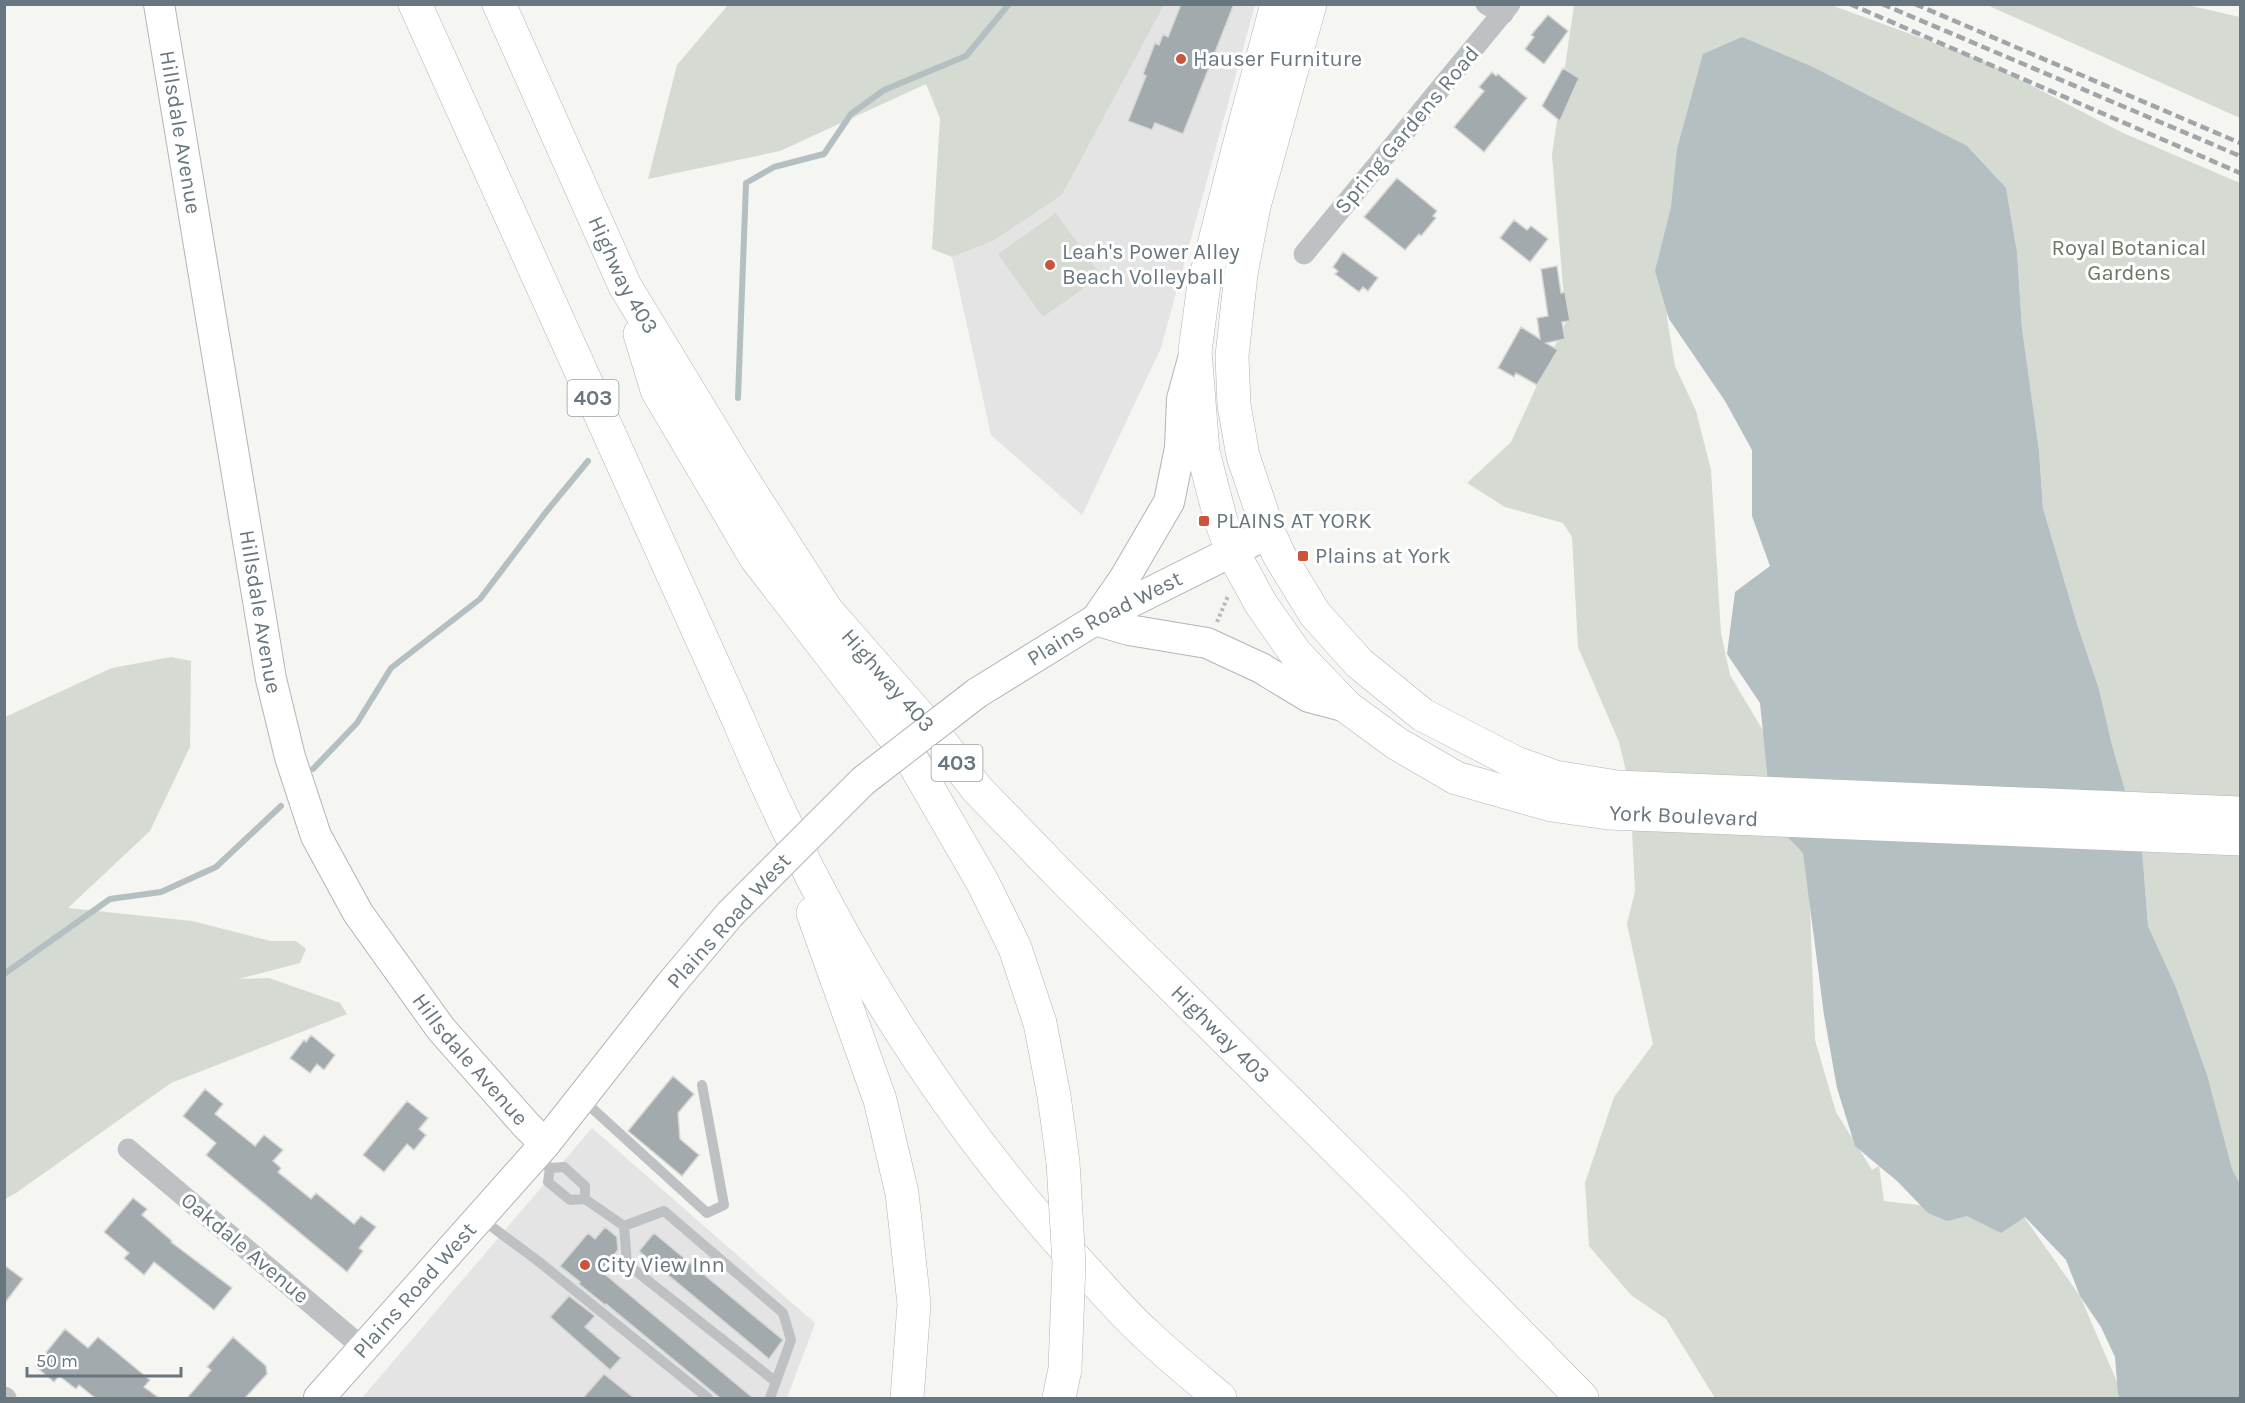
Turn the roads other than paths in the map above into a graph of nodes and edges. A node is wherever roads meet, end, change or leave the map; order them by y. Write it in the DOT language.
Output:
graph roads {
  1 [pos="159,4"];
  2 [pos="415,4"];
  3 [pos="499,4"];
  4 [pos="1277,4"];
  5 [pos="1310,4"];
  6 [pos="1500,8"];
  7 [pos="1304,254"];
  8 [pos="625,286"];
  9 [pos="1195,351"];
  10 [pos="1269,533"];
  11 [pos="1232,551"];
  12 [pos="1095,620"];
  13 [pos="1347,707"];
  14 [pos="769,792"];
  15 [pos="1613,800"];
  16 [pos="2241,813"];
  17 [pos="2241,839"];
  18 [pos="702,1084"];
  19 [pos="581,1098"];
  20 [pos="128,1149"];
  21 [pos="543,1156"];
  22 [pos="585,1199"];
  23 [pos="479,1217"];
  24 [pos="624,1226"];
  25 [pos="362,1347"];
  26 [pos="776,1382"];
  27 [pos="1062,1384"];
  28 [pos="319,1398"];
  29 [pos="708,1398"];
  30 [pos="770,1398"];
  31 [pos="907,1398"];
  32 [pos="1220,1398"];
  33 [pos="1582,1398"];
  1 -- 21 [label="main road, Hillsdale Avenue"];
  2 -- 14 [label="main road, 403"];
  3 -- 8 [label="main road, Highway 403 / 403"];
  4 -- 9 [label="main road"];
  5 -- 10 [label="main road"];
  6 -- 7 [label="street, Spring Gardens Road"];
  8 -- 27 [label="main road, bridge"];
  8 -- 33 [label="main road, Highway 403 / 403"];
  9 -- 11 [label="main road"];
  9 -- 12 [label="main road"];
  10 -- 11 [label="main road, Plains Road West"];
  10 -- 15 [label="main road, York Boulevard"];
  11 -- 12 [label="main road, Plains Road West"];
  11 -- 13 [label="main road, York Boulevard"];
  12 -- 13 [label="main road"];
  12 -- 19 [label="main road, Plains Road West, bridge"];
  13 -- 15 [label="main road, York Boulevard"];
  14 -- 31 [label="main road"];
  14 -- 32 [label="main road, 403"];
  15 -- 16 [label="main road, York Boulevard"];
  15 -- 17 [label="main road, York Boulevard"];
  18 -- 19 [label="lane"];
  19 -- 21 [label="main road, Plains Road West"];
  20 -- 25 [label="street, Oakdale Avenue"];
  21 -- 22 [label="lane"];
  21 -- 22 [label="lane"];
  21 -- 23 [label="main road, Plains Road West"];
  22 -- 24 [label="lane"];
  23 -- 25 [label="main road, Plains Road West"];
  23 -- 29 [label="lane"];
  24 -- 26 [label="lane"];
  24 -- 26 [label="lane"];
  25 -- 28 [label="main road, Plains Road West"];
  26 -- 30 [label="lane"];
}
